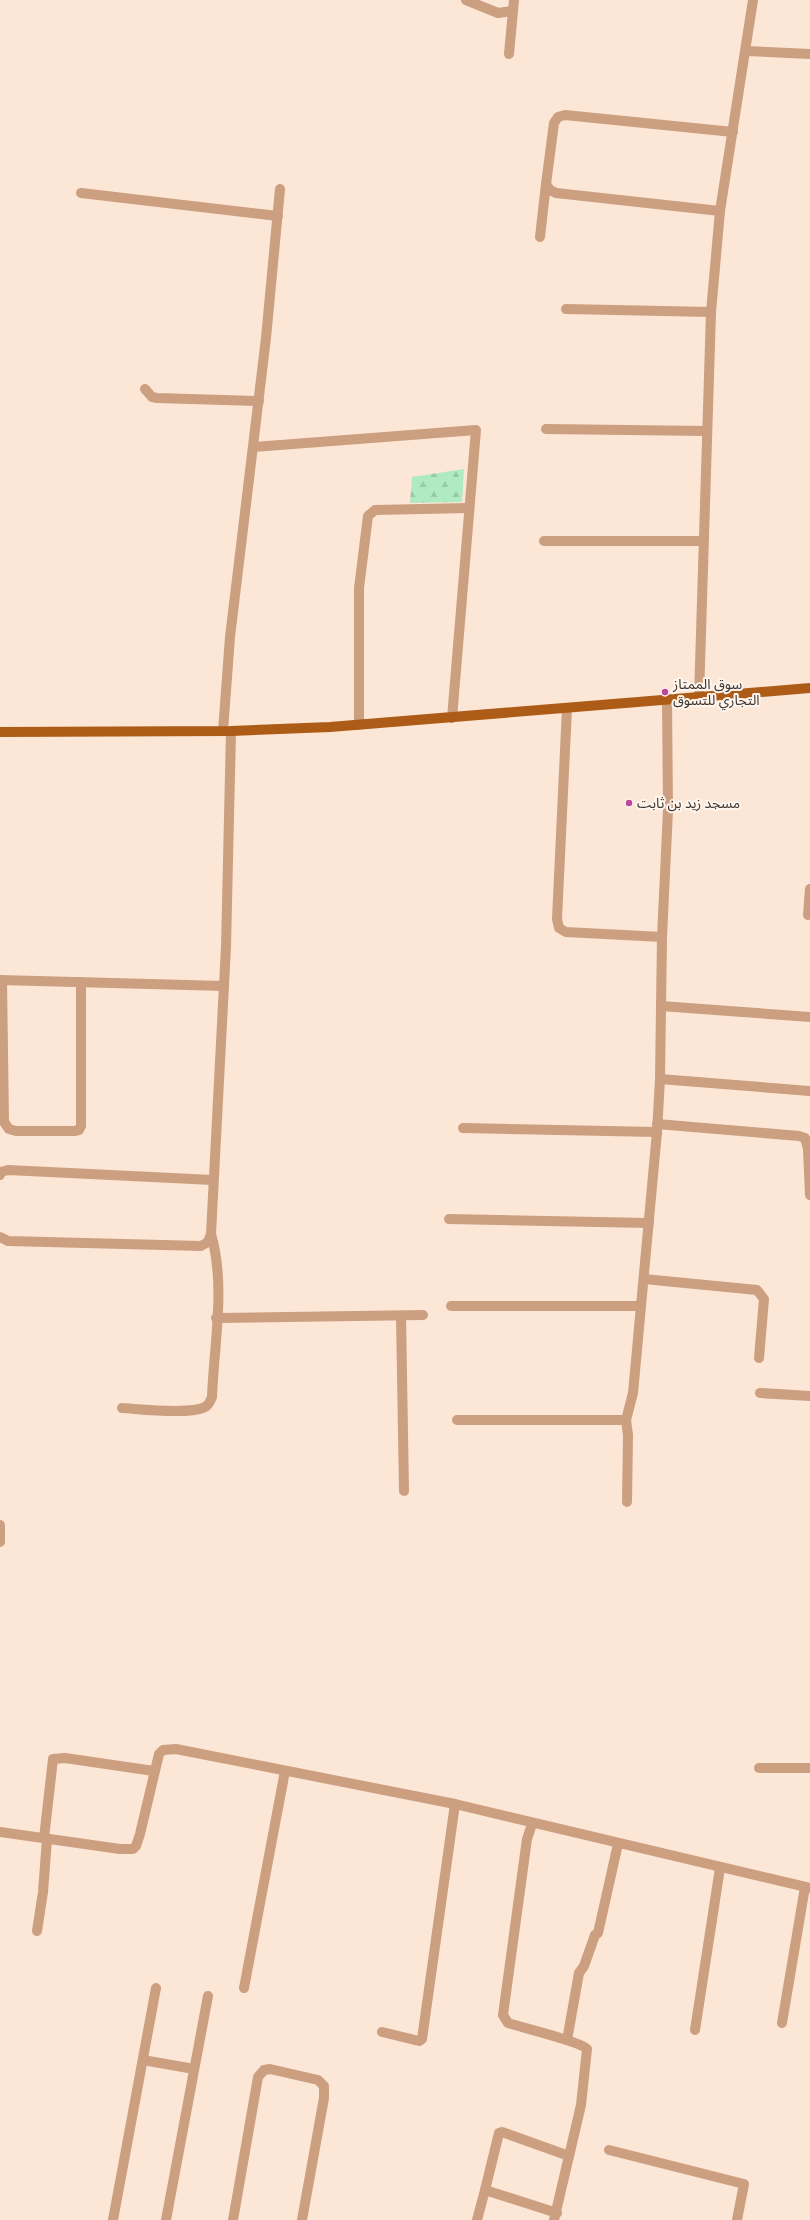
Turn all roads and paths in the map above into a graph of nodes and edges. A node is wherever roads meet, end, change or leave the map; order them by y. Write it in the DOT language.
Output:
graph roads {
  1 [pos="466,0"];
  2 [pos="514,0"];
  3 [pos="753,0"];
  4 [pos="513,11"];
  5 [pos="746,51"];
  6 [pos="509,54"];
  7 [pos="810,54"];
  8 [pos="733,132"];
  9 [pos="546,184"];
  10 [pos="280,189"];
  11 [pos="81,193"];
  12 [pos="720,211"];
  13 [pos="278,216"];
  14 [pos="540,237"];
  15 [pos="566,309"];
  16 [pos="711,312"];
  17 [pos="145,389"];
  18 [pos="259,401"];
  19 [pos="546,429"];
  20 [pos="707,431"];
  21 [pos="253,447"];
  22 [pos="469,508"];
  23 [pos="544,541"];
  24 [pos="703,541"];
  25 [pos="810,688"];
  26 [pos="699,697"];
  27 [pos="667,699"];
  28 [pos="568,708"];
  29 [pos="452,718"];
  30 [pos="359,725"];
  31 [pos="227,731"];
  32 [pos="0,732"];
  33 [pos="810,889"];
  34 [pos="808,915"];
  35 [pos="662,937"];
  36 [pos="1,980"];
  37 [pos="80,982"];
  38 [pos="224,986"];
  39 [pos="661,1006"];
  40 [pos="810,1017"];
  41 [pos="660,1079"];
  42 [pos="810,1091"];
  43 [pos="463,1128"];
  44 [pos="657,1128"];
  45 [pos="0,1175"];
  46 [pos="213,1180"];
  47 [pos="810,1194"];
  48 [pos="449,1219"];
  49 [pos="649,1223"];
  50 [pos="211,1234"];
  51 [pos="0,1237"];
  52 [pos="644,1279"];
  53 [pos="451,1306"];
  54 [pos="641,1306"];
  55 [pos="423,1315"];
  56 [pos="401,1316"];
  57 [pos="216,1318"];
  58 [pos="759,1358"];
  59 [pos="760,1393"];
  60 [pos="810,1396"];
  61 [pos="122,1408"];
  62 [pos="457,1420"];
  63 [pos="626,1420"];
  64 [pos="404,1491"];
  65 [pos="627,1502"];
  66 [pos="0,1525"];
  67 [pos="0,1542"];
  68 [pos="759,1768"];
  69 [pos="810,1768"];
  70 [pos="154,1771"];
  71 [pos="285,1771"];
  72 [pos="455,1804"];
  73 [pos="532,1824"];
  74 [pos="0,1832"];
  75 [pos="46,1839"];
  76 [pos="618,1844"];
  77 [pos="720,1868"];
  78 [pos="807,1887"];
  79 [pos="37,1931"];
  80 [pos="156,1988"];
  81 [pos="244,1988"];
  82 [pos="208,1996"];
  83 [pos="782,2023"];
  84 [pos="695,2030"];
  85 [pos="382,2032"];
  86 [pos="567,2040"];
  87 [pos="143,2060"];
  88 [pos="194,2069"];
  89 [pos="609,2150"];
  90 [pos="569,2156"];
  91 [pos="485,2190"];
  92 [pos="555,2217"];
  93 [pos="113,2220"];
  94 [pos="166,2220"];
  95 [pos="233,2220"];
  96 [pos="302,2220"];
  97 [pos="477,2220"];
  98 [pos="737,2220"];
  1 -- 4 [label="street"];
  2 -- 4 [label="street"];
  3 -- 5 [label="street"];
  4 -- 6 [label="street"];
  5 -- 7 [label="street"];
  5 -- 8 [label="street"];
  8 -- 9 [label="street"];
  8 -- 12 [label="street"];
  9 -- 12 [label="street"];
  9 -- 14 [label="street"];
  10 -- 13 [label="street"];
  11 -- 13 [label="street"];
  12 -- 16 [label="street"];
  13 -- 18 [label="street"];
  15 -- 16 [label="street"];
  16 -- 20 [label="street"];
  17 -- 18 [label="street"];
  18 -- 21 [label="street"];
  19 -- 20 [label="street"];
  20 -- 24 [label="street"];
  21 -- 22 [label="street"];
  21 -- 31 [label="street"];
  22 -- 29 [label="street"];
  22 -- 30 [label="street"];
  23 -- 24 [label="street"];
  24 -- 26 [label="street"];
  25 -- 26 [label="main road"];
  26 -- 27 [label="main road"];
  27 -- 28 [label="main road"];
  27 -- 35 [label="street"];
  28 -- 29 [label="main road"];
  28 -- 35 [label="street"];
  29 -- 30 [label="main road"];
  30 -- 31 [label="main road"];
  31 -- 32 [label="main road"];
  31 -- 38 [label="street"];
  33 -- 34 [label="street"];
  35 -- 39 [label="street"];
  36 -- 37 [label="street"];
  36 -- 37 [label="street"];
  37 -- 38 [label="street"];
  38 -- 46 [label="street"];
  39 -- 40 [label="street"];
  39 -- 41 [label="street"];
  41 -- 42 [label="street"];
  41 -- 44 [label="street"];
  43 -- 44 [label="street"];
  44 -- 47 [label="street"];
  44 -- 49 [label="street"];
  45 -- 46 [label="street"];
  46 -- 50 [label="street"];
  48 -- 49 [label="street"];
  49 -- 52 [label="street"];
  50 -- 51 [label="street"];
  50 -- 57 [label="street"];
  52 -- 54 [label="street"];
  52 -- 58 [label="street"];
  53 -- 54 [label="street"];
  54 -- 63 [label="street"];
  55 -- 56 [label="street"];
  56 -- 57 [label="street"];
  56 -- 64 [label="street"];
  57 -- 61 [label="street"];
  59 -- 60 [label="street"];
  62 -- 63 [label="street"];
  63 -- 65 [label="street"];
  66 -- 67 [label="street"];
  68 -- 69 [label="street"];
  70 -- 71 [label="street"];
  70 -- 75 [label="street"];
  70 -- 75 [label="street"];
  71 -- 72 [label="street"];
  71 -- 81 [label="street"];
  72 -- 73 [label="street"];
  72 -- 85 [label="street"];
  73 -- 76 [label="street"];
  73 -- 86 [label="street"];
  74 -- 75 [label="street"];
  75 -- 79 [label="street"];
  76 -- 77 [label="street"];
  76 -- 86 [label="street"];
  77 -- 78 [label="street"];
  77 -- 84 [label="street"];
  78 -- 83 [label="street"];
  80 -- 87 [label="street"];
  82 -- 88 [label="street"];
  86 -- 90 [label="street"];
  87 -- 88 [label="street"];
  87 -- 93 [label="street"];
  88 -- 94 [label="street"];
  89 -- 98 [label="street"];
  90 -- 91 [label="street"];
  90 -- 92 [label="street"];
  91 -- 92 [label="street"];
  91 -- 97 [label="street"];
  95 -- 96 [label="street"];
}
